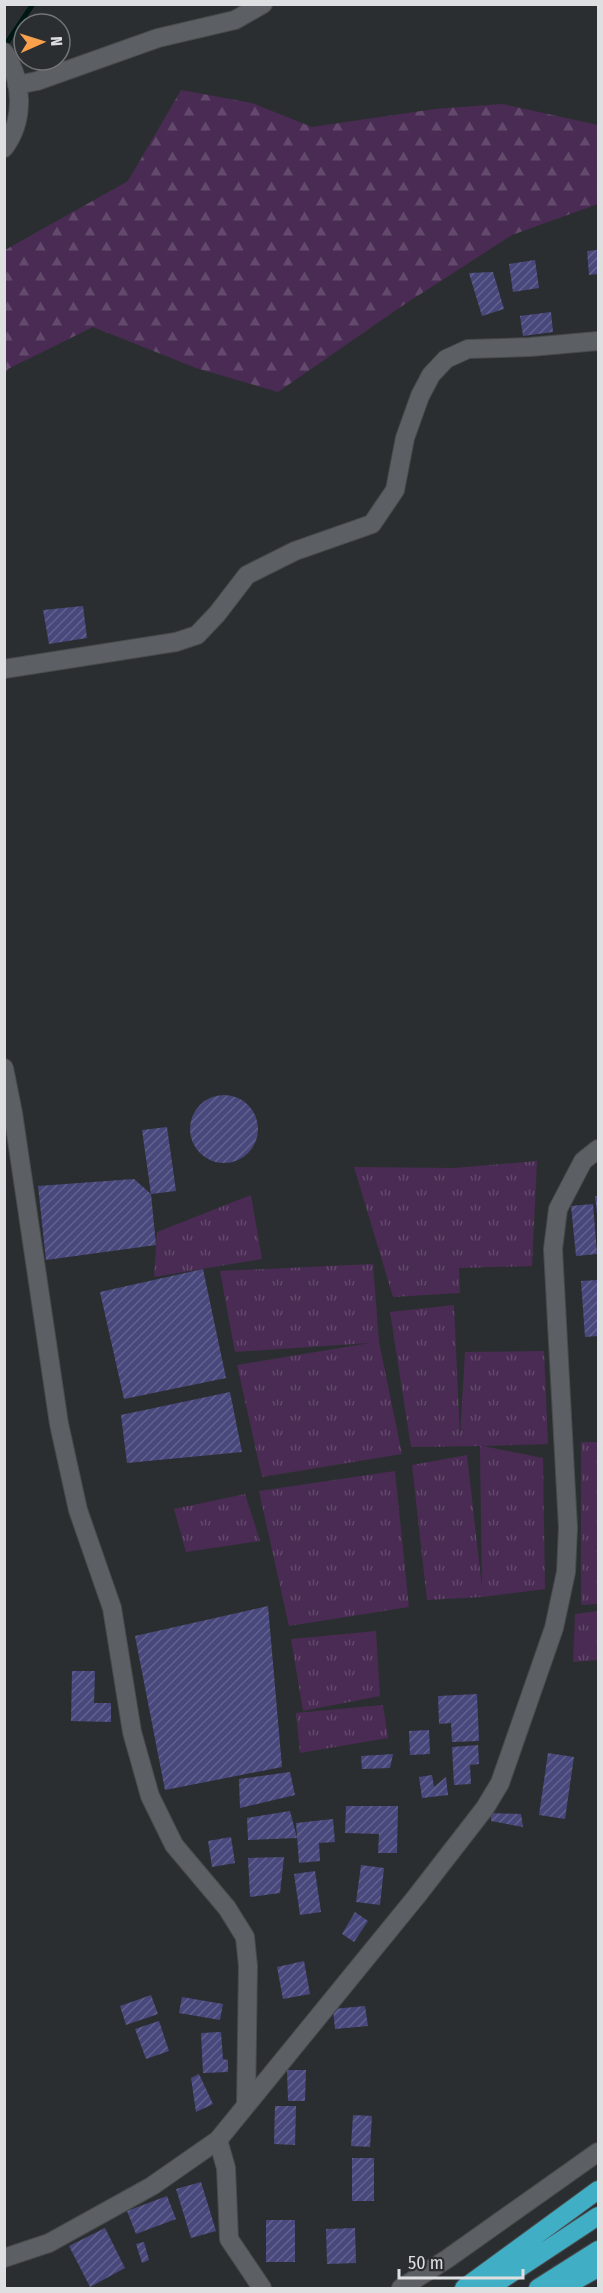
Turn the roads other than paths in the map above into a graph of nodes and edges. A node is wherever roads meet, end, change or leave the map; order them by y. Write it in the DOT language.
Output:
graph roads {
  1 [pos="263,4"];
  2 [pos="4,52"];
  3 [pos="17,85"];
  4 [pos="4,148"];
  5 [pos="598,341"];
  6 [pos="4,669"];
  7 [pos="4,1068"];
  8 [pos="598,1149"];
  9 [pos="246,2105"];
  10 [pos="218,2140"];
  11 [pos="598,2152"];
  12 [pos="598,2190"];
  13 [pos="598,2216"];
  14 [pos="598,2250"];
  15 [pos="4,2258"];
  16 [pos="598,2268"];
  17 [pos="262,2289"];
  18 [pos="401,2289"];
  19 [pos="464,2289"];
  20 [pos="489,2289"];
  21 [pos="538,2289"];
  22 [pos="562,2289"];
  1 -- 3 [label="street"];
  2 -- 3 [label="street"];
  3 -- 4 [label="street"];
  5 -- 6 [label="street"];
  7 -- 9 [label="street"];
  8 -- 9 [label="street"];
  9 -- 10 [label="street"];
  10 -- 15 [label="street"];
  10 -- 17 [label="street"];
  11 -- 18 [label="street"];
  12 -- 19 [label="highway"];
  13 -- 20 [label="highway"];
  14 -- 21 [label="highway"];
  16 -- 22 [label="highway"];
}
